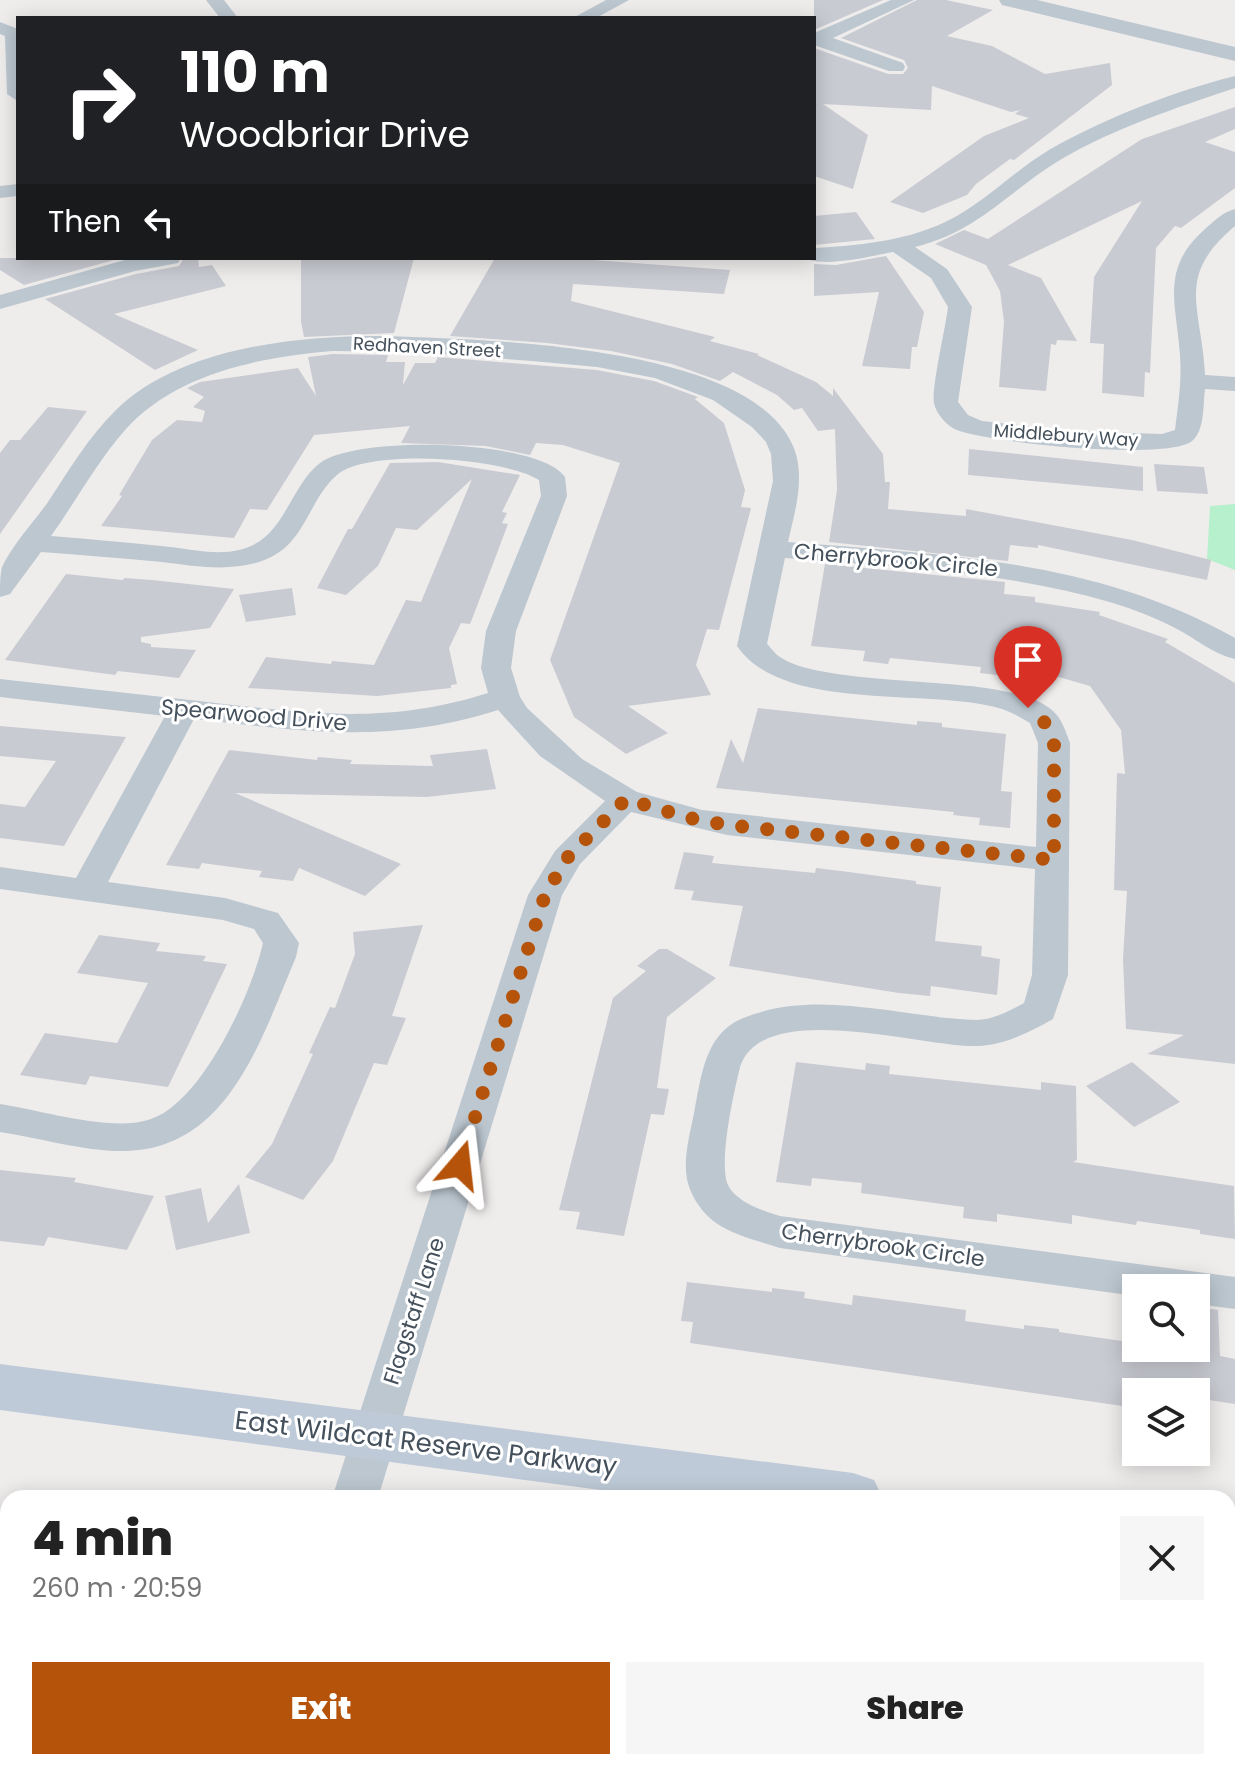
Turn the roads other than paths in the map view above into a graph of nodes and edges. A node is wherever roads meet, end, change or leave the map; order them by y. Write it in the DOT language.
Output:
graph roads {
  1 [pos="215,0"];
  2 [pos="620,0"];
  3 [pos="905,0"];
  4 [pos="1010,0"];
  5 [pos="227,16"];
  6 [pos="586,16"];
  7 [pos="0,27"];
  8 [pos="816,40"];
  9 [pos="1235,54"];
  10 [pos="896,67"];
  11 [pos="1235,82"];
  12 [pos="16,94"];
  13 [pos="1235,215"];
  14 [pos="896,244"];
  15 [pos="816,255"];
  16 [pos="159,260"];
  17 [pos="0,302"];
  18 [pos="1193,381"];
  19 [pos="1235,384"];
  20 [pos="34,543"];
  21 [pos="773,549"];
  22 [pos="0,588"];
  23 [pos="1235,650"];
  24 [pos="0,688"];
  25 [pos="505,698"];
  26 [pos="183,710"];
  27 [pos="626,799"];
  28 [pos="1054,860"];
  29 [pos="0,878"];
  30 [pos="87,889"];
  31 [pos="0,1118"];
  32 [pos="1235,1293"];
  33 [pos="0,1387"];
  34 [pos="374,1436"];
  35 [pos="357,1490"];
  36 [pos="791,1490"];
  1 -- 5 [label="street"];
  2 -- 6 [label="street"];
  3 -- 8 [label="street"];
  4 -- 9 [label="street"];
  7 -- 12 [label="street"];
  8 -- 10 [label="street"];
  11 -- 14 [label="street"];
  13 -- 18 [label="street, Middlebury Way"];
  14 -- 15 [label="street"];
  14 -- 18 [label="street, Middlebury Way"];
  16 -- 17 [label="street"];
  18 -- 19 [label="street"];
  20 -- 21 [label="street, Redhaven Street"];
  20 -- 22 [label="street, Redhaven Street"];
  20 -- 25 [label="street"];
  21 -- 23 [label="street, Cherrybrook Circle"];
  21 -- 28 [label="street, Cherrybrook Circle"];
  24 -- 26 [label="street, Spearwood Drive"];
  25 -- 26 [label="street, Spearwood Drive"];
  25 -- 27 [label="street"];
  26 -- 30 [label="street"];
  27 -- 28 [label="street"];
  27 -- 34 [label="street, Flagstaff Lane"];
  28 -- 32 [label="street, Cherrybrook Circle"];
  29 -- 30 [label="street"];
  30 -- 31 [label="street"];
  33 -- 34 [label="main road, East Wildcat Reserve Parkway"];
  34 -- 35 [label="street, Flagstaff Lane"];
  34 -- 36 [label="main road, East Wildcat Reserve Parkway"];
}
